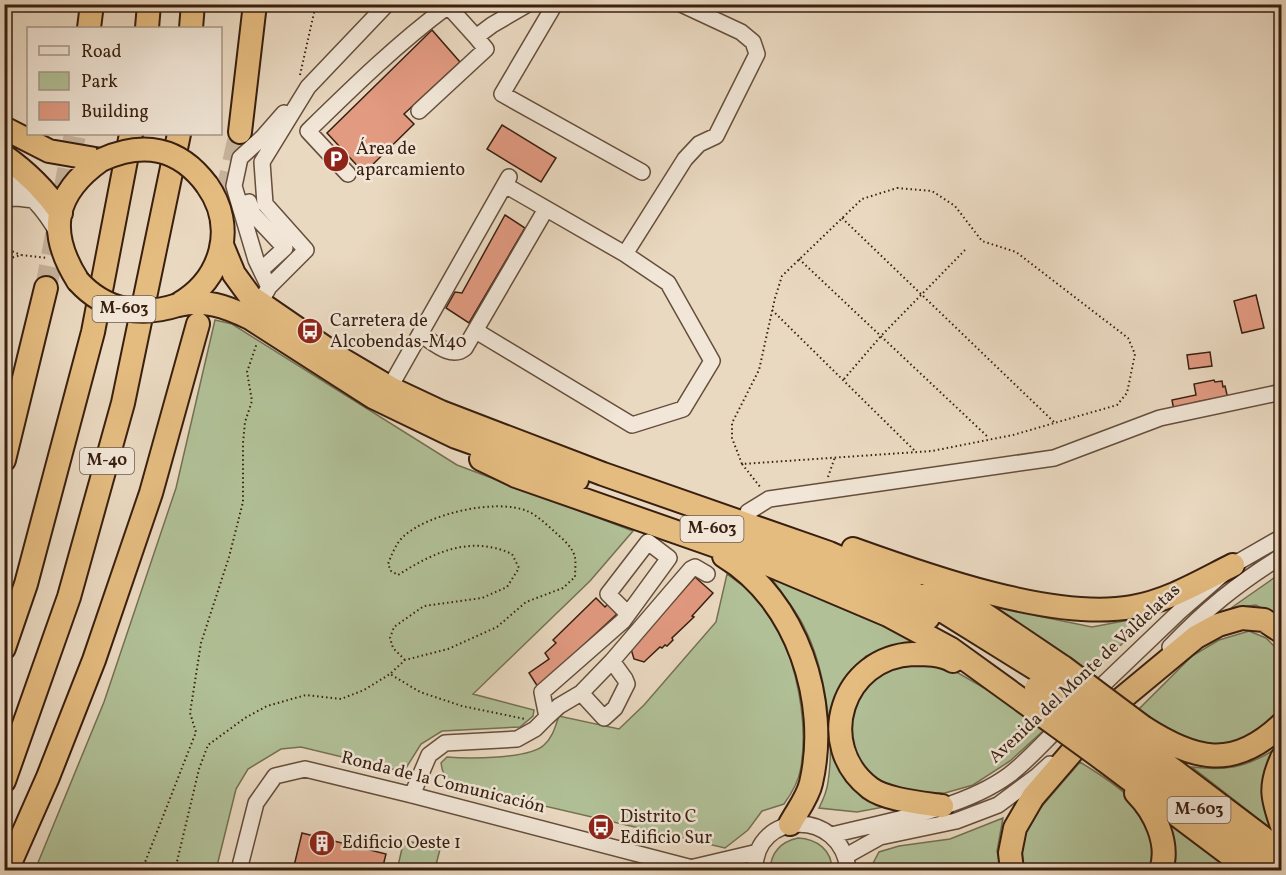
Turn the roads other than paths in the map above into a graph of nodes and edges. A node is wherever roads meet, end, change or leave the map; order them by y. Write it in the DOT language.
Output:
graph roads {
  1 [pos="92,4"];
  2 [pos="149,4"];
  3 [pos="194,4"];
  4 [pos="255,4"];
  5 [pos="387,4"];
  6 [pos="528,4"];
  7 [pos="533,4"];
  8 [pos="681,4"];
  9 [pos="553,9"];
  10 [pos="89,27"];
  11 [pos="147,27"];
  12 [pos="191,27"];
  13 [pos="476,37"];
  14 [pos="304,82"];
  15 [pos="419,111"];
  16 [pos="4,128"];
  17 [pos="240,132"];
  18 [pos="131,135"];
  19 [pos="179,135"];
  20 [pos="4,156"];
  21 [pos="101,160"];
  22 [pos="642,172"];
  23 [pos="348,174"];
  24 [pos="4,176"];
  25 [pos="4,200"];
  26 [pos="35,200"];
  27 [pos="240,204"];
  28 [pos="546,209"];
  29 [pos="61,213"];
  30 [pos="60,237"];
  31 [pos="222,245"];
  32 [pos="625,254"];
  33 [pos="261,270"];
  34 [pos="46,288"];
  35 [pos="265,294"];
  36 [pos="178,305"];
  37 [pos="198,324"];
  38 [pos="476,331"];
  39 [pos="420,334"];
  40 [pos="382,392"];
  41 [pos="1281,392"];
  42 [pos="4,459"];
  43 [pos="603,474"];
  44 [pos="748,512"];
  45 [pos="1281,537"];
  46 [pos="699,542"];
  47 [pos="1281,556"];
  48 [pos="879,558"];
  49 [pos="1233,565"];
  50 [pos="707,574"];
  51 [pos="628,614"];
  52 [pos="1281,632"];
  53 [pos="4,648"];
  54 [pos="612,661"];
  55 [pos="1043,683"];
  56 [pos="581,693"];
  57 [pos="1108,710"];
  58 [pos="545,720"];
  59 [pos="1281,724"];
  60 [pos="1124,743"];
  61 [pos="1281,758"];
  62 [pos="48,777"];
  63 [pos="4,781"];
  64 [pos="412,795"];
  65 [pos="942,806"];
  66 [pos="790,824"];
  67 [pos="1281,826"];
  68 [pos="832,835"];
  69 [pos="758,852"];
  70 [pos="1281,852"];
  71 [pos="847,863"];
  72 [pos="695,869"];
  73 [pos="7,870"];
  74 [pos="20,870"];
  75 [pos="239,870"];
  76 [pos="755,870"];
  77 [pos="1012,870"];
  78 [pos="1161,870"];
  79 [pos="1250,870"];
  80 [pos="1279,870"];
  1 -- 10 [label="highway"];
  2 -- 11 [label="highway"];
  3 -- 12 [label="highway"];
  4 -- 17 [label="highway"];
  5 -- 14 [label="street"];
  6 -- 13 [label="street"];
  7 -- 9 [label="street"];
  8 -- 32 [label="street"];
  9 -- 22 [label="street"];
  13 -- 15 [label="street"];
  13 -- 23 [label="street"];
  14 -- 27 [label="street"];
  14 -- 35 [label="street"];
  16 -- 21 [label="highway, M-603"];
  18 -- 53 [label="highway, M-40"];
  19 -- 63 [label="highway, M-40"];
  20 -- 29 [label="highway"];
  21 -- 29 [label="highway, M-603"];
  21 -- 31 [label="highway, M-603, bridge"];
  24 -- 26 [label="street"];
  25 -- 26 [label="street"];
  26 -- 30 [label="street"];
  27 -- 33 [label="street"];
  27 -- 33 [label="street"];
  28 -- 32 [label="street"];
  28 -- 38 [label="street"];
  28 -- 39 [label="street"];
  29 -- 30 [label="highway, M-603"];
  30 -- 36 [label="highway, M-603, bridge"];
  31 -- 35 [label="highway, M-603"];
  31 -- 36 [label="highway, M-603"];
  32 -- 38 [label="street"];
  33 -- 35 [label="street"];
  34 -- 42 [label="highway"];
  35 -- 40 [label="highway, M-603"];
  36 -- 40 [label="highway, M-603"];
  37 -- 62 [label="highway"];
  38 -- 39 [label="street"];
  39 -- 40 [label="street"];
  40 -- 43 [label="highway, M-603"];
  40 -- 46 [label="highway"];
  40 -- 55 [label="highway, M-603"];
  41 -- 44 [label="street"];
  43 -- 44 [label="highway"];
  43 -- 55 [label="highway, M-603"];
  44 -- 48 [label="highway"];
  45 -- 49 [label="street, Avenida del Monte de Valdelatas"];
  46 -- 55 [label="highway"];
  46 -- 66 [label="highway"];
  47 -- 57 [label="street, Avenida del Monte de Valdelatas"];
  48 -- 49 [label="highway"];
  48 -- 55 [label="highway"];
  49 -- 65 [label="street, Avenida del Monte de Valdelatas"];
  50 -- 54 [label="street"];
  51 -- 51 [label="street"];
  51 -- 58 [label="street"];
  52 -- 57 [label="highway"];
  54 -- 56 [label="street"];
  54 -- 56 [label="street"];
  55 -- 60 [label="highway, bridge"];
  55 -- 60 [label="highway, M-603, bridge"];
  55 -- 65 [label="highway"];
  56 -- 58 [label="street"];
  57 -- 71 [label="street, Avenida del Monte de Valdelatas"];
  57 -- 77 [label="highway"];
  58 -- 64 [label="street"];
  59 -- 60 [label="highway"];
  60 -- 70 [label="highway, M-603"];
  60 -- 78 [label="highway"];
  60 -- 79 [label="highway"];
  60 -- 80 [label="highway, M-603"];
  61 -- 67 [label="highway"];
  62 -- 73 [label="highway"];
  62 -- 74 [label="highway"];
  64 -- 72 [label="street, Ronda de la Comunicación"];
  64 -- 75 [label="street, Ronda de la Comunicación"];
  65 -- 68 [label="street, Avenida del Monte de Valdelatas"];
  66 -- 68 [label="street"];
  66 -- 69 [label="street"];
  68 -- 71 [label="street"];
  69 -- 72 [label="street"];
  69 -- 76 [label="street"];
}
